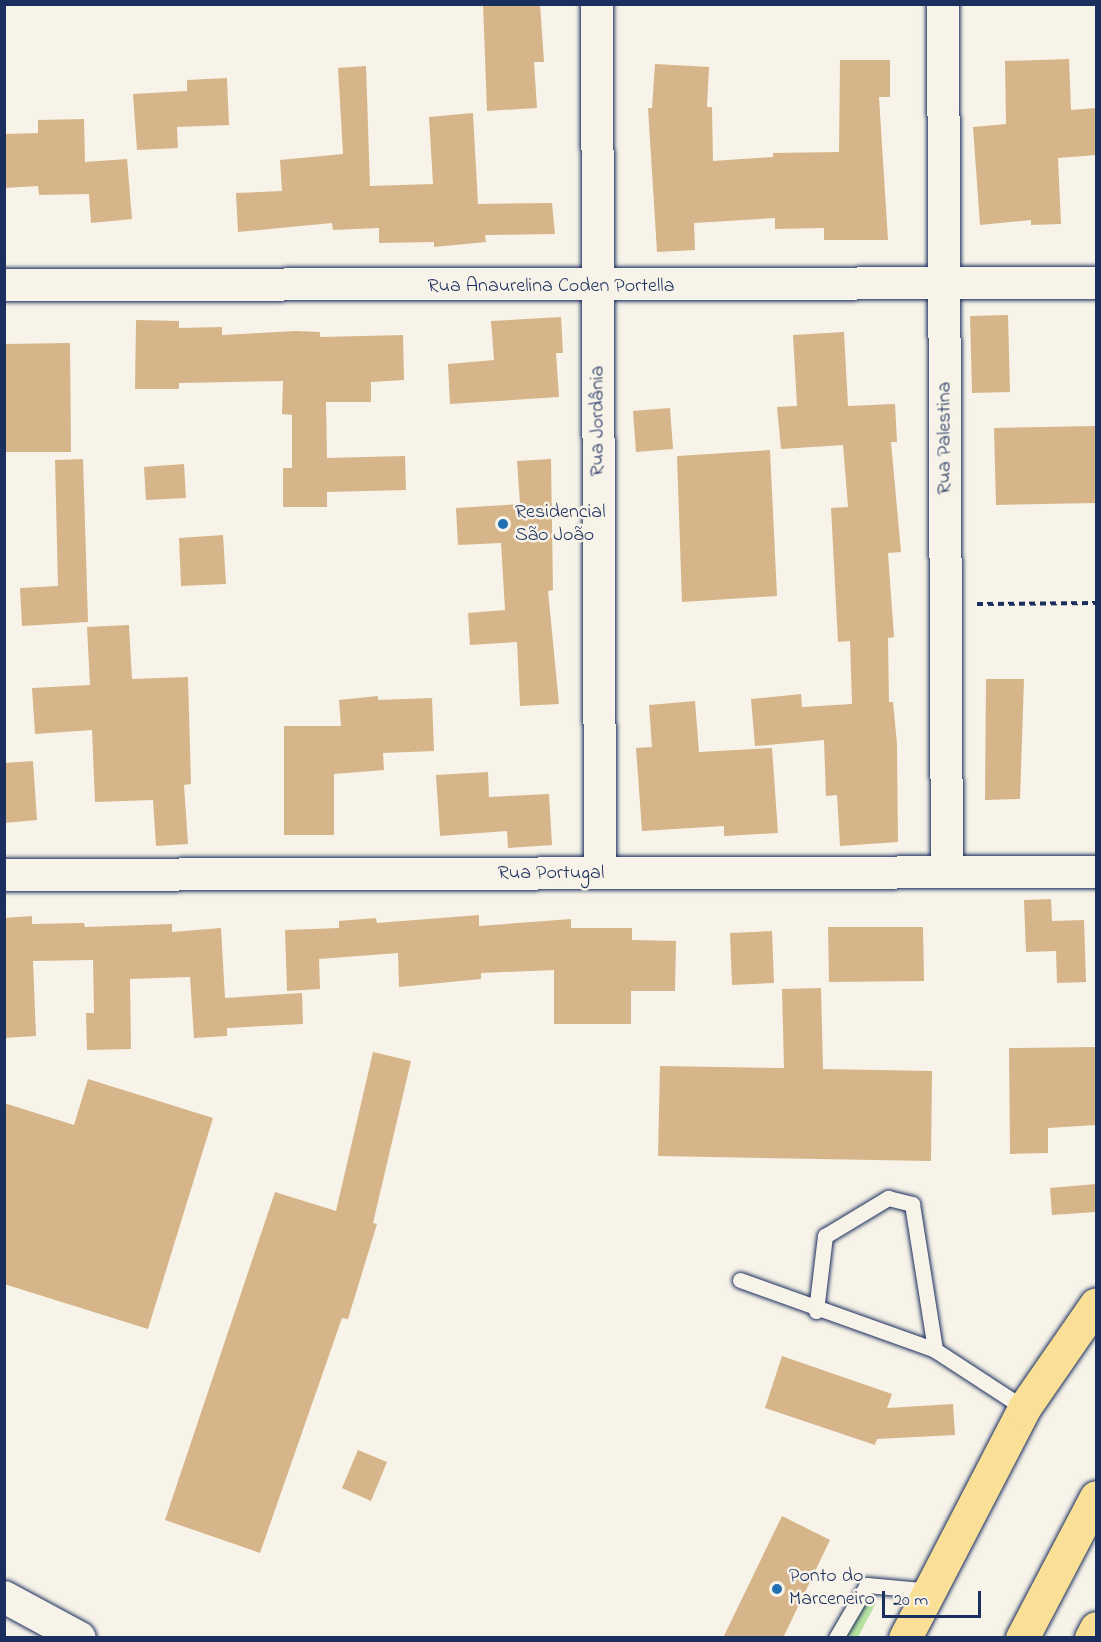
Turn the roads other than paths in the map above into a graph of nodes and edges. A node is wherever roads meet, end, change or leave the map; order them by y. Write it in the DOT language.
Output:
graph roads {
  1 [pos="597,4"];
  2 [pos="944,4"];
  3 [pos="1096,283"];
  4 [pos="944,284"];
  5 [pos="4,285"];
  6 [pos="598,287"];
  7 [pos="947,872"];
  8 [pos="1096,872"];
  9 [pos="600,873"];
  10 [pos="4,875"];
  11 [pos="740,1280"];
  12 [pos="1096,1304"];
  13 [pos="816,1311"];
  14 [pos="935,1350"];
  15 [pos="1024,1408"];
  16 [pos="1096,1497"];
  17 [pos="932,1591"];
  18 [pos="4,1597"];
  19 [pos="1096,1628"];
  20 [pos="80,1638"];
  21 [pos="836,1638"];
  22 [pos="905,1638"];
  23 [pos="1022,1638"];
  24 [pos="1091,1638"];
  1 -- 6 [label="street, Rua Jordânia"];
  2 -- 4 [label="street, Rua Palestina"];
  3 -- 4 [label="street, Rua Anaurelina Coden Portella"];
  4 -- 6 [label="street, Rua Anaurelina Coden Portella"];
  4 -- 7 [label="street, Rua Palestina"];
  5 -- 6 [label="street, Rua Anaurelina Coden Portella"];
  6 -- 9 [label="street, Rua Jordânia"];
  7 -- 8 [label="street, Rua Portugal"];
  7 -- 9 [label="street, Rua Portugal"];
  9 -- 10 [label="street, Rua Portugal"];
  11 -- 13 [label="lane"];
  12 -- 15 [label="highway"];
  13 -- 14 [label="lane"];
  13 -- 14 [label="lane"];
  14 -- 15 [label="lane"];
  15 -- 17 [label="highway"];
  16 -- 23 [label="highway"];
  17 -- 21 [label="lane"];
  17 -- 22 [label="highway"];
  18 -- 20 [label="street"];
  19 -- 24 [label="highway"];
}
